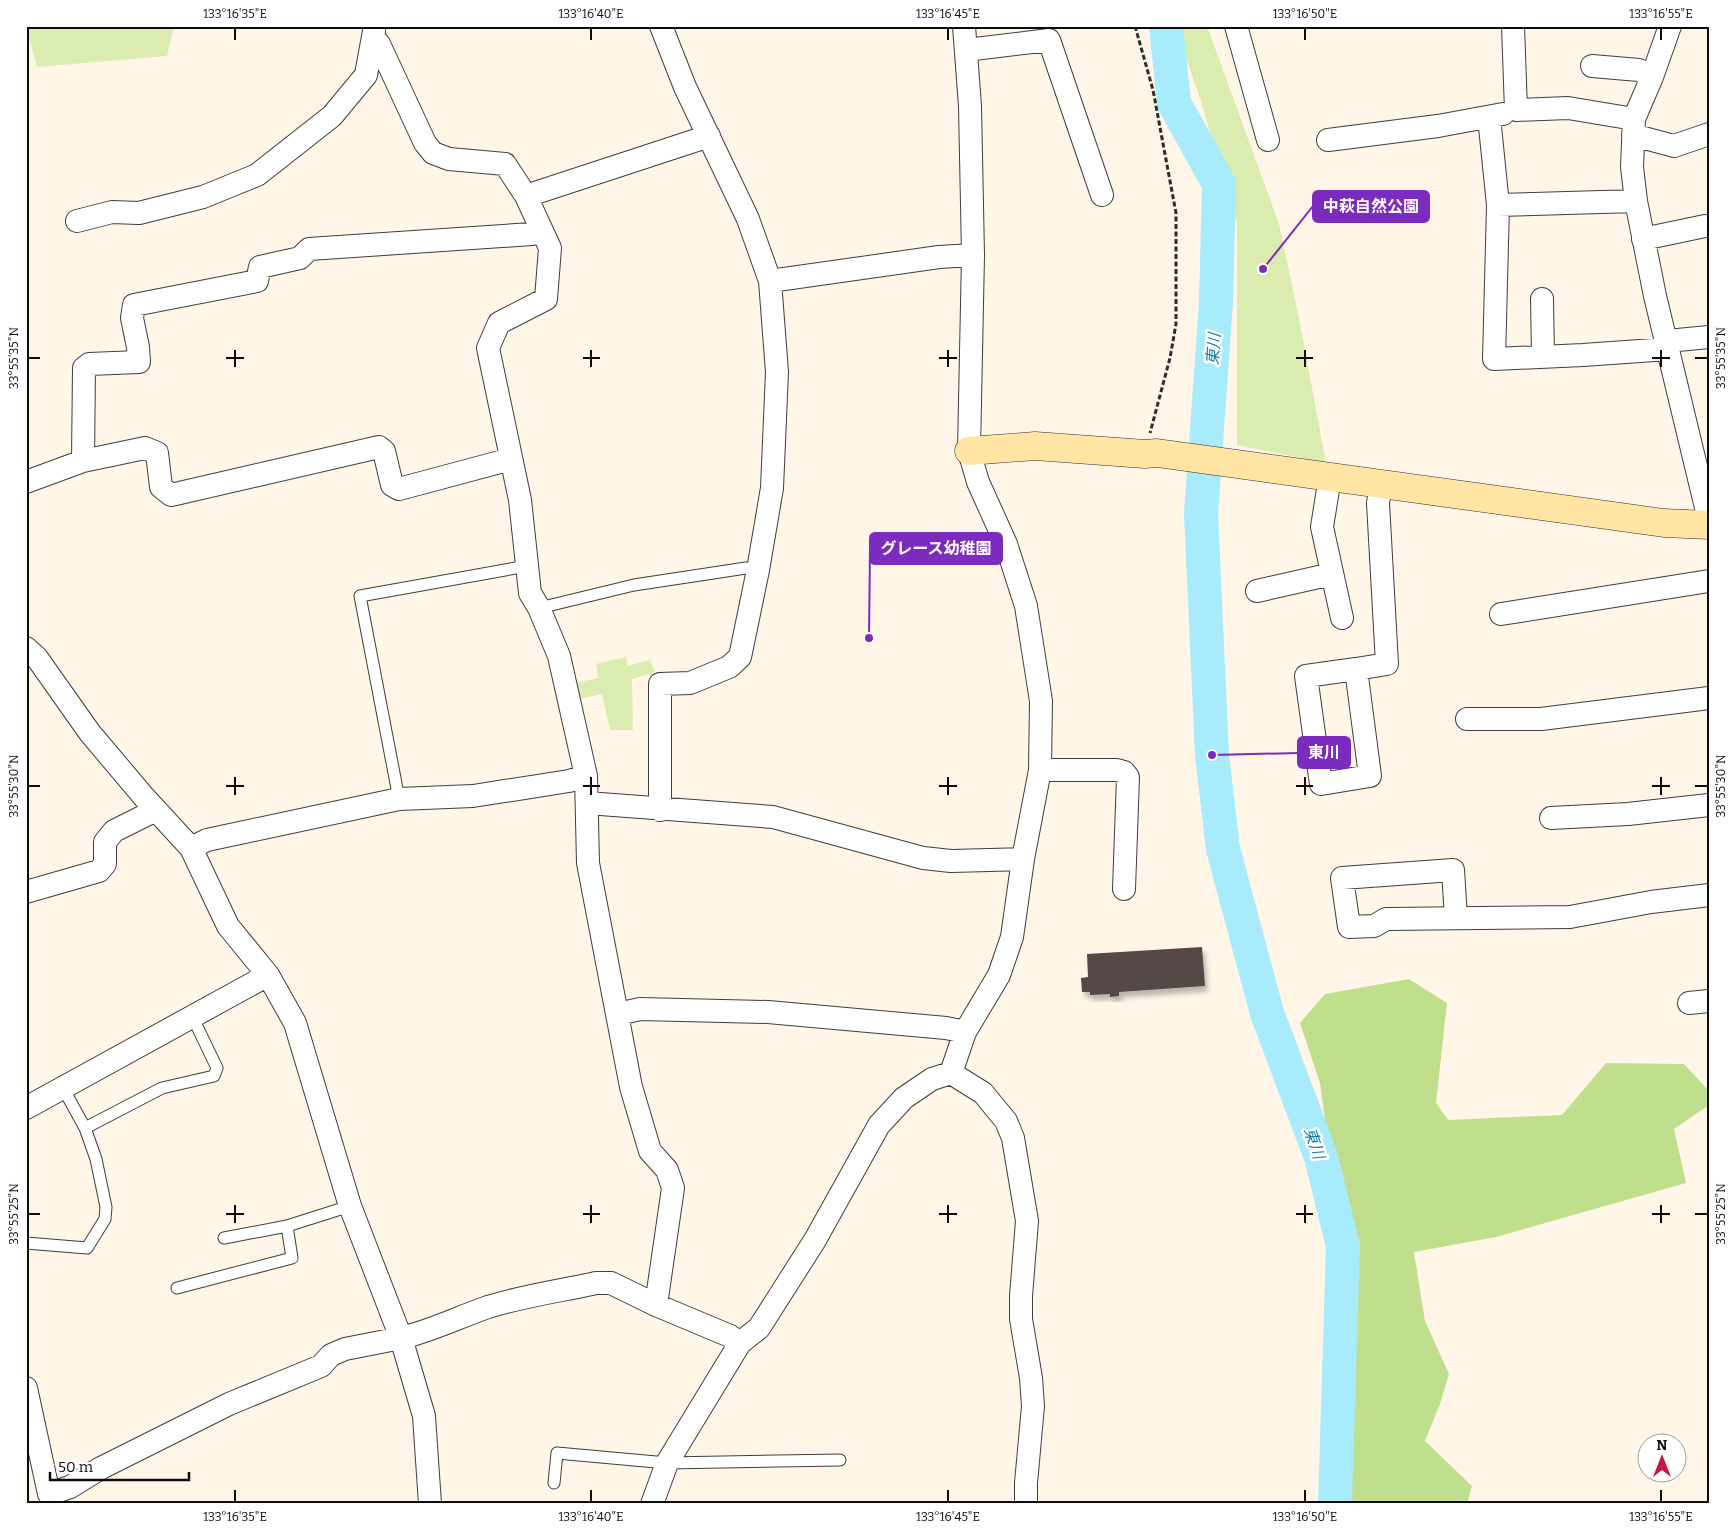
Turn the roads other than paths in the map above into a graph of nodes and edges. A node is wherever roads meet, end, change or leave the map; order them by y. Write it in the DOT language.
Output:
graph roads {
  1 [pos="661,26"];
  2 [pos="964,26"];
  3 [pos="1236,26"];
  4 [pos="1513,26"];
  5 [pos="1670,26"];
  6 [pos="374,33"];
  7 [pos="966,50"];
  8 [pos="1592,66"];
  9 [pos="1652,77"];
  10 [pos="1516,110"];
  11 [pos="1489,117"];
  12 [pos="1634,127"];
  13 [pos="1709,134"];
  14 [pos="709,136"];
  15 [pos="1268,140"];
  16 [pos="1328,140"];
  17 [pos="526,196"];
  18 [pos="1102,196"];
  19 [pos="1636,201"];
  20 [pos="1498,205"];
  21 [pos="77,221"];
  22 [pos="1705,226"];
  23 [pos="541,229"];
  24 [pos="1643,239"];
  25 [pos="973,255"];
  26 [pos="770,281"];
  27 [pos="1542,299"];
  28 [pos="1709,337"];
  29 [pos="1668,345"];
  30 [pos="1543,357"];
  31 [pos="969,451"];
  32 [pos="511,459"];
  33 [pos="83,461"];
  34 [pos="1330,477"];
  35 [pos="26,482"];
  36 [pos="1381,484"];
  37 [pos="1709,520"];
  38 [pos="1709,525"];
  39 [pos="527,566"];
  40 [pos="758,570"];
  41 [pos="1332,574"];
  42 [pos="1709,581"];
  43 [pos="1257,591"];
  44 [pos="539,608"];
  45 [pos="1501,614"];
  46 [pos="1342,618"];
  47 [pos="26,648"];
  48 [pos="1356,669"];
  49 [pos="1709,698"];
  50 [pos="1467,719"];
  51 [pos="1040,770"];
  52 [pos="586,776"];
  53 [pos="399,799"];
  54 [pos="587,803"];
  55 [pos="1709,805"];
  56 [pos="156,810"];
  57 [pos="660,810"];
  58 [pos="1551,818"];
  59 [pos="191,848"];
  60 [pos="1023,859"];
  61 [pos="1124,889"];
  62 [pos="26,892"];
  63 [pos="1709,895"];
  64 [pos="1456,918"];
  65 [pos="268,975"];
  66 [pos="618,1014"];
  67 [pos="192,1016"];
  68 [pos="965,1032"];
  69 [pos="951,1072"];
  70 [pos="63,1088"];
  71 [pos="26,1108"];
  72 [pos="85,1128"];
  73 [pos="350,1206"];
  74 [pos="286,1226"];
  75 [pos="224,1238"];
  76 [pos="26,1242"];
  77 [pos="177,1288"];
  78 [pos="656,1305"];
  79 [pos="401,1338"];
  80 [pos="740,1343"];
  81 [pos="26,1388"];
  82 [pos="840,1460"];
  83 [pos="667,1463"];
  84 [pos="554,1483"];
  85 [pos="46,1499"];
  86 [pos="430,1504"];
  87 [pos="652,1504"];
  88 [pos="1026,1504"];
  1 -- 14 [label="street"];
  2 -- 7 [label="street"];
  3 -- 15 [label="street"];
  4 -- 10 [label="street"];
  5 -- 9 [label="street"];
  6 -- 17 [label="street"];
  6 -- 21 [label="street"];
  7 -- 18 [label="street"];
  7 -- 25 [label="street"];
  8 -- 9 [label="street"];
  9 -- 12 [label="street"];
  10 -- 11 [label="street"];
  10 -- 12 [label="street"];
  11 -- 16 [label="street"];
  11 -- 20 [label="street"];
  12 -- 13 [label="street"];
  12 -- 19 [label="street"];
  14 -- 17 [label="street"];
  14 -- 26 [label="street"];
  17 -- 23 [label="street"];
  19 -- 20 [label="street"];
  19 -- 24 [label="street"];
  20 -- 30 [label="street"];
  22 -- 24 [label="street"];
  23 -- 32 [label="street"];
  23 -- 33 [label="street"];
  24 -- 29 [label="street"];
  25 -- 26 [label="street"];
  25 -- 31 [label="street"];
  26 -- 40 [label="street"];
  27 -- 30 [label="street"];
  28 -- 29 [label="street"];
  29 -- 30 [label="street"];
  29 -- 37 [label="street"];
  31 -- 34 [label="street"];
  31 -- 51 [label="street"];
  32 -- 33 [label="street"];
  32 -- 39 [label="street"];
  33 -- 35 [label="street"];
  34 -- 36 [label="street"];
  34 -- 41 [label="street"];
  36 -- 38 [label="street"];
  36 -- 48 [label="street"];
  39 -- 44 [label="street"];
  39 -- 53 [label="lane"];
  40 -- 44 [label="lane"];
  40 -- 57 [label="street"];
  41 -- 43 [label="street"];
  41 -- 46 [label="street"];
  42 -- 45 [label="street"];
  44 -- 52 [label="street"];
  47 -- 56 [label="street"];
  48 -- 48 [label="street"];
  49 -- 50 [label="street"];
  51 -- 60 [label="street"];
  51 -- 61 [label="street"];
  52 -- 53 [label="street"];
  52 -- 54 [label="street"];
  53 -- 59 [label="street"];
  54 -- 57 [label="street"];
  54 -- 66 [label="street"];
  55 -- 58 [label="street"];
  56 -- 59 [label="street"];
  56 -- 62 [label="street"];
  57 -- 60 [label="street"];
  59 -- 65 [label="street"];
  60 -- 68 [label="street"];
  63 -- 64 [label="street"];
  64 -- 64 [label="street"];
  65 -- 67 [label="street"];
  65 -- 73 [label="street"];
  66 -- 68 [label="street"];
  66 -- 78 [label="street"];
  67 -- 70 [label="street"];
  67 -- 72 [label="lane"];
  68 -- 69 [label="street"];
  69 -- 80 [label="street"];
  69 -- 88 [label="street"];
  70 -- 71 [label="street"];
  70 -- 72 [label="lane"];
  72 -- 76 [label="lane"];
  73 -- 74 [label="lane"];
  73 -- 79 [label="street"];
  74 -- 75 [label="lane"];
  74 -- 77 [label="lane"];
  78 -- 79 [label="street"];
  78 -- 80 [label="street"];
  79 -- 85 [label="street"];
  79 -- 86 [label="street"];
  80 -- 83 [label="street"];
  81 -- 85 [label="street"];
  82 -- 83 [label="lane"];
  83 -- 84 [label="lane"];
  83 -- 87 [label="street"];
}
